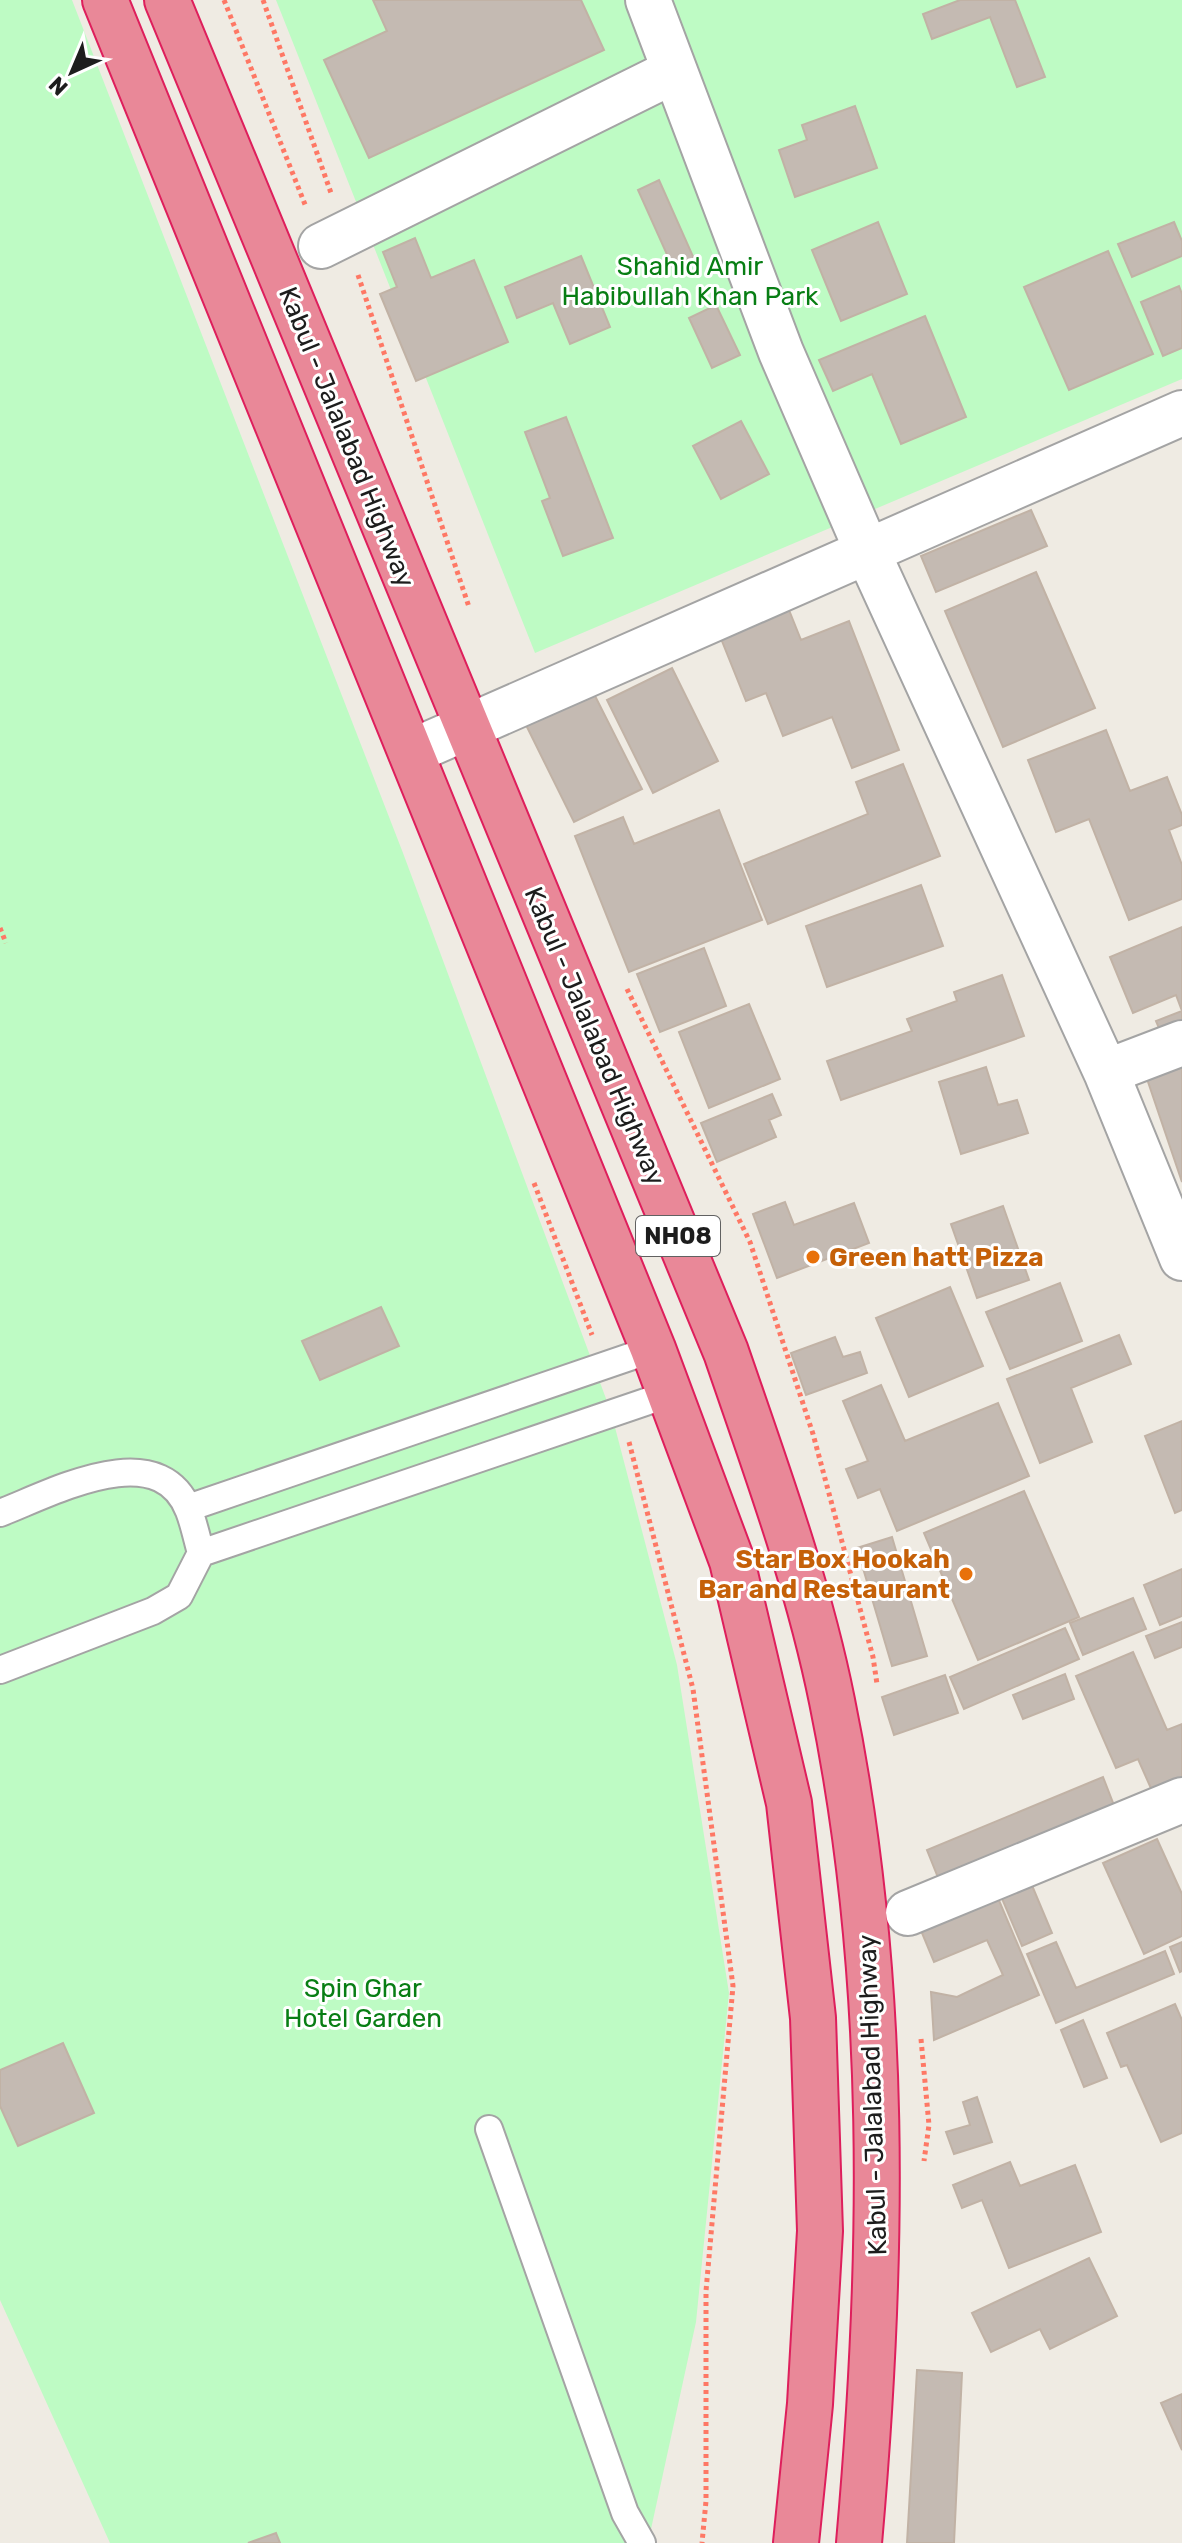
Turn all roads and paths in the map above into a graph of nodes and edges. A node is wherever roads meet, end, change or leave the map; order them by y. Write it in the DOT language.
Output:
graph roads {
  1 [pos="105,0"];
  2 [pos="167,0"];
  3 [pos="648,0"];
  4 [pos="674,71"];
  5 [pos="321,246"];
  6 [pos="1182,413"];
  7 [pos="868,553"];
  8 [pos="467,726"];
  9 [pos="411,752"];
  10 [pos="0,928"];
  11 [pos="6,943"];
  12 [pos="1182,1043"];
  13 [pos="1106,1072"];
  14 [pos="530,1172"];
  15 [pos="1182,1258"];
  16 [pos="653,1349"];
  17 [pos="604,1366"];
  18 [pos="669,1394"];
  19 [pos="620,1411"];
  20 [pos="188,1508"];
  21 [pos="0,1513"];
  22 [pos="201,1553"];
  23 [pos="0,1670"];
  24 [pos="1182,1800"];
  25 [pos="908,1913"];
  26 [pos="489,2129"];
  27 [pos="642,2543"];
  28 [pos="702,2543"];
  29 [pos="796,2543"];
  30 [pos="859,2543"];
  1 -- 9 [label="highway, NH08"];
  2 -- 8 [label="highway, Kabul - Jalalabad Highway / NH08"];
  3 -- 4 [label="street"];
  4 -- 5 [label="street"];
  4 -- 7 [label="street"];
  6 -- 7 [label="street"];
  7 -- 8 [label="street"];
  7 -- 13 [label="street"];
  8 -- 9 [label="street"];
  8 -- 30 [label="highway, Kabul - Jalalabad Highway / NH08"];
  9 -- 16 [label="highway, NH08"];
  10 -- 11 [label="path"];
  12 -- 13 [label="street"];
  13 -- 15 [label="street"];
  14 -- 17 [label="path"];
  16 -- 17 [label="lane"];
  16 -- 18 [label="highway, NH08"];
  17 -- 20 [label="lane"];
  18 -- 19 [label="lane"];
  18 -- 29 [label="highway, NH08"];
  19 -- 22 [label="lane"];
  19 -- 28 [label="path"];
  20 -- 21 [label="lane"];
  20 -- 22 [label="lane"];
  22 -- 23 [label="lane"];
  24 -- 25 [label="street"];
  26 -- 27 [label="lane"];
}
